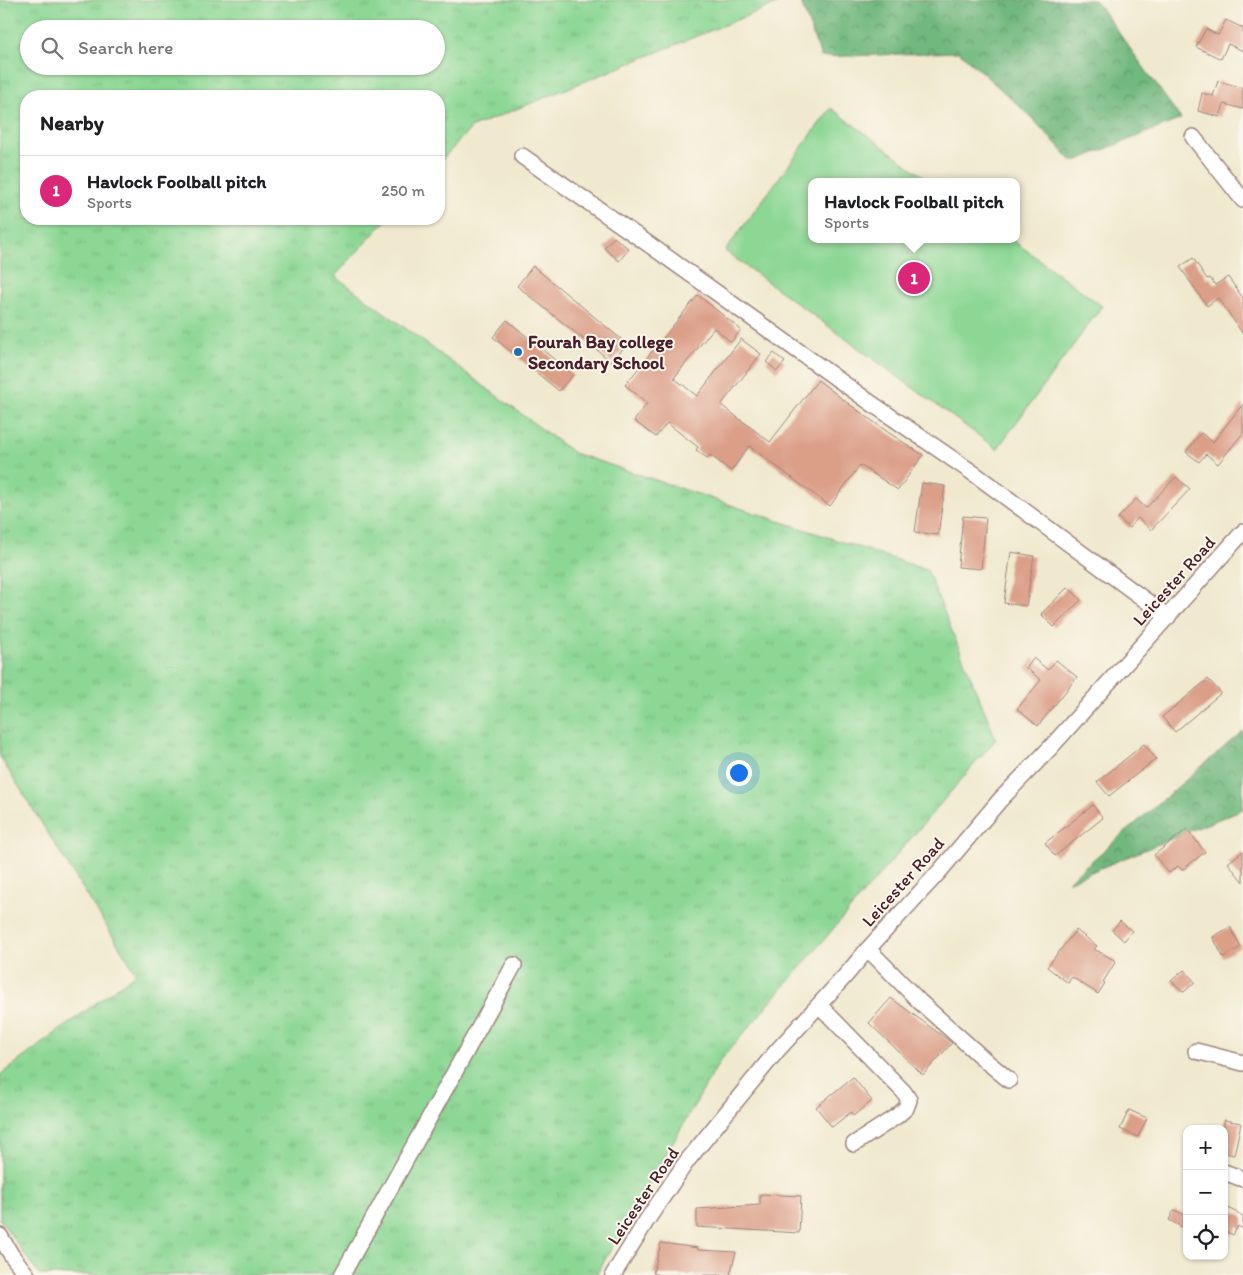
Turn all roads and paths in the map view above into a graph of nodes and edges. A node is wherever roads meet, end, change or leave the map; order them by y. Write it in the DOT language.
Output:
graph roads {
  1 [pos="1194,137"];
  2 [pos="522,156"];
  3 [pos="1243,200"];
  4 [pos="1243,532"];
  5 [pos="1168,617"];
  6 [pos="868,949"];
  7 [pos="514,965"];
  8 [pos="819,1005"];
  9 [pos="1196,1051"];
  10 [pos="1243,1063"];
  11 [pos="1009,1080"];
  12 [pos="854,1144"];
  13 [pos="1228,1173"];
  14 [pos="1243,1179"];
  15 [pos="0,1236"];
  16 [pos="27,1275"];
  17 [pos="342,1275"];
  18 [pos="613,1275"];
  1 -- 3 [label="street"];
  2 -- 5 [label="street"];
  4 -- 5 [label="street, Leicester Road"];
  5 -- 6 [label="street, Leicester Road"];
  6 -- 8 [label="street, Leicester Road"];
  6 -- 11 [label="street"];
  7 -- 17 [label="street"];
  8 -- 12 [label="street"];
  8 -- 18 [label="street, Leicester Road"];
  9 -- 10 [label="street"];
  13 -- 14 [label="street"];
  15 -- 16 [label="street"];
}
